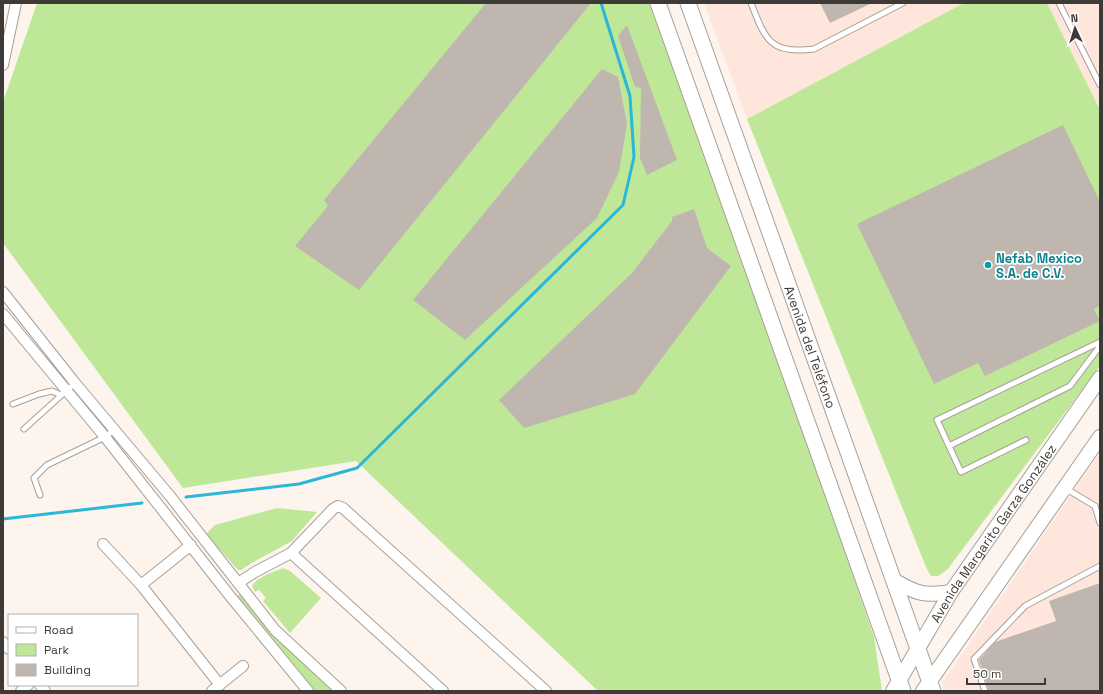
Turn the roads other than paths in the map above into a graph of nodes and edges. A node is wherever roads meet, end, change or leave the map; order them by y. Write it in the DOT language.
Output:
graph roads {
  1 [pos="16,3"];
  2 [pos="658,3"];
  3 [pos="688,3"];
  4 [pos="750,3"];
  5 [pos="902,3"];
  6 [pos="1059,3"];
  7 [pos="3,65"];
  8 [pos="1100,85"];
  9 [pos="3,292"];
  10 [pos="3,314"];
  11 [pos="1100,342"];
  12 [pos="1100,346"];
  13 [pos="1100,378"];
  14 [pos="75,383"];
  15 [pos="63,393"];
  16 [pos="13,404"];
  17 [pos="24,429"];
  18 [pos="114,430"];
  19 [pos="105,437"];
  20 [pos="1100,437"];
  21 [pos="1026,440"];
  22 [pos="949,446"];
  23 [pos="1065,488"];
  24 [pos="40,495"];
  25 [pos="188,519"];
  26 [pos="1100,523"];
  27 [pos="177,528"];
  28 [pos="103,544"];
  29 [pos="190,545"];
  30 [pos="291,553"];
  31 [pos="1100,566"];
  32 [pos="895,582"];
  33 [pos="141,585"];
  34 [pos="240,585"];
  35 [pos="950,592"];
  36 [pos="230,596"];
  37 [pos="918,647"];
  38 [pos="243,666"];
  39 [pos="216,688"];
  40 [pos="898,688"];
  41 [pos="929,688"];
  42 [pos="308,691"];
  43 [pos="341,691"];
  44 [pos="443,691"];
  45 [pos="546,691"];
  46 [pos="985,691"];
  1 -- 7 [label="street"];
  2 -- 40 [label="main road"];
  3 -- 32 [label="main road, Avenida del Teléfono"];
  4 -- 5 [label="lane"];
  6 -- 8 [label="lane"];
  9 -- 14 [label="street"];
  10 -- 15 [label="street"];
  11 -- 22 [label="lane"];
  12 -- 22 [label="lane"];
  13 -- 35 [label="main road, Avenida Margarito Garza González"];
  14 -- 15 [label="lane"];
  14 -- 18 [label="street"];
  15 -- 16 [label="lane"];
  15 -- 17 [label="lane"];
  15 -- 19 [label="street"];
  18 -- 19 [label="lane"];
  18 -- 25 [label="street"];
  19 -- 24 [label="lane"];
  19 -- 27 [label="street"];
  20 -- 23 [label="main road"];
  21 -- 22 [label="lane"];
  23 -- 26 [label="lane"];
  23 -- 41 [label="main road"];
  25 -- 27 [label="street"];
  25 -- 34 [label="street"];
  27 -- 29 [label="street"];
  28 -- 33 [label="street"];
  29 -- 33 [label="street"];
  29 -- 36 [label="street"];
  30 -- 34 [label="street"];
  30 -- 44 [label="street"];
  30 -- 45 [label="street"];
  31 -- 46 [label="lane"];
  32 -- 35 [label="main road"];
  32 -- 37 [label="main road, Avenida del Teléfono"];
  33 -- 39 [label="street"];
  34 -- 36 [label="street"];
  34 -- 43 [label="street"];
  35 -- 37 [label="main road, Avenida Margarito Garza González"];
  36 -- 42 [label="street"];
  37 -- 40 [label="main road, Avenida Margarito Garza González"];
  37 -- 41 [label="main road, Avenida del Teléfono"];
  38 -- 39 [label="street"];
}
